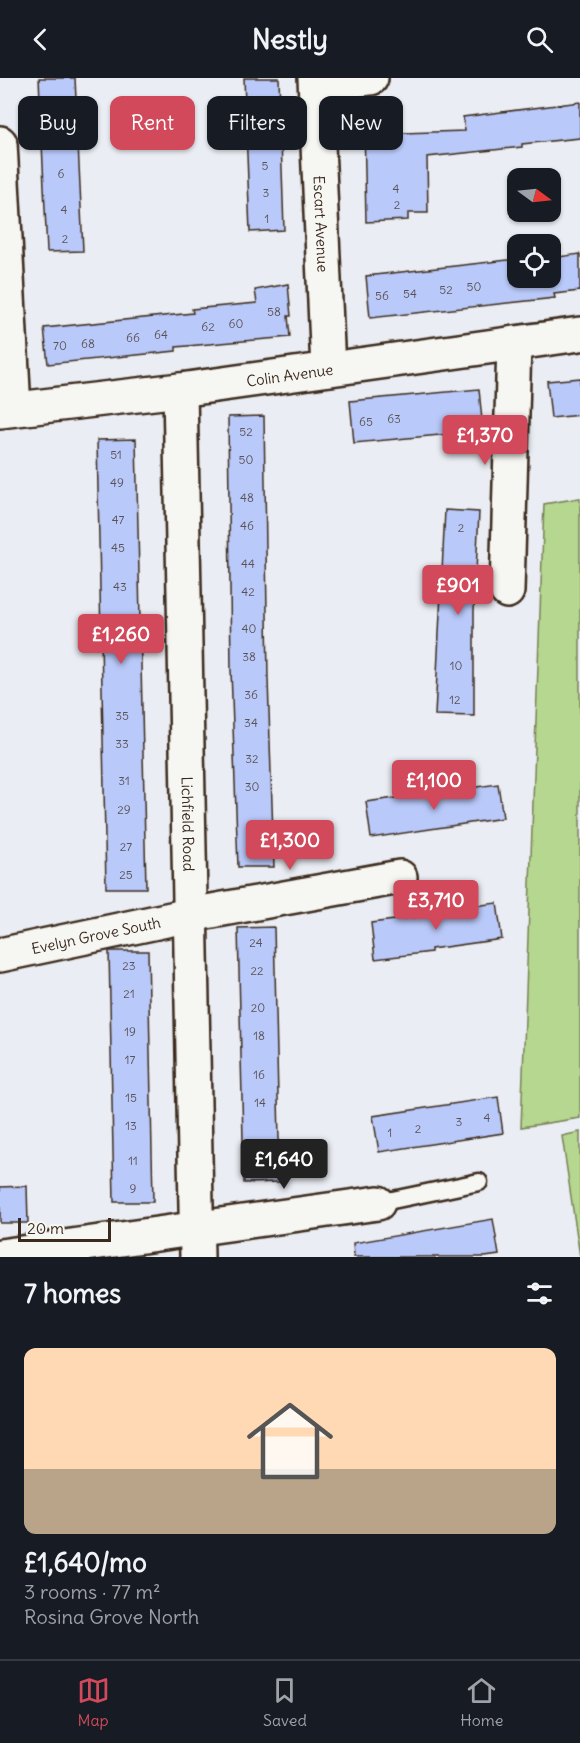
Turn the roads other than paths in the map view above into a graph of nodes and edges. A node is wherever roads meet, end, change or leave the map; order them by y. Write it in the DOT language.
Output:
graph roads {
  1 [pos="371,78"];
  2 [pos="316,82"];
  3 [pos="0,143"];
  4 [pos="580,334"];
  5 [pos="514,343"];
  6 [pos="328,369"];
  7 [pos="180,390"];
  8 [pos="7,410"];
  9 [pos="507,591"];
  10 [pos="400,877"];
  11 [pos="190,915"];
  12 [pos="0,955"];
  13 [pos="479,1182"];
  14 [pos="378,1203"];
  15 [pos="197,1242"];
  16 [pos="0,1256"];
  1 -- 2 [label="street"];
  2 -- 6 [label="street, Escart Avenue"];
  3 -- 8 [label="street"];
  4 -- 5 [label="street, Colin Avenue"];
  5 -- 6 [label="street, Colin Avenue"];
  5 -- 9 [label="street"];
  6 -- 7 [label="street, Colin Avenue"];
  7 -- 8 [label="street, Colin Avenue"];
  7 -- 11 [label="street, Lichfield Road"];
  10 -- 11 [label="street, Evelyn Grove South"];
  11 -- 12 [label="street, Evelyn Grove South"];
  11 -- 15 [label="street, Lichfield Road"];
  13 -- 14 [label="lane"];
  14 -- 15 [label="street"];
  15 -- 16 [label="street"];
}
